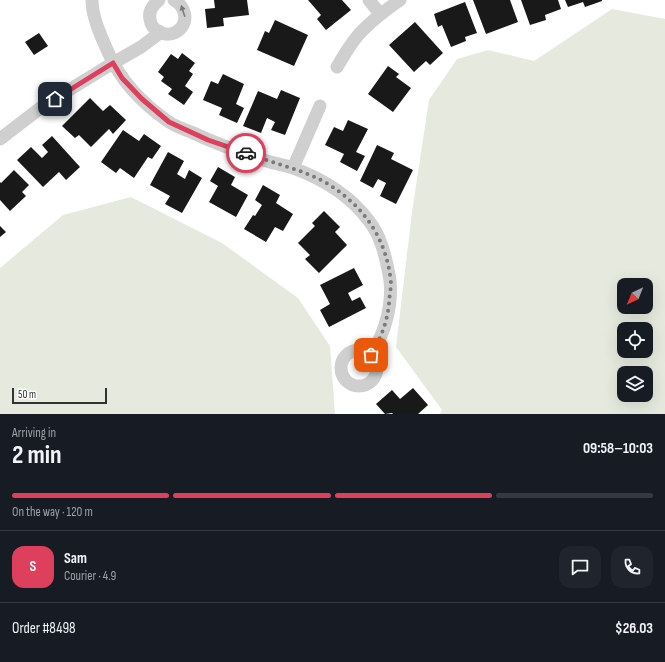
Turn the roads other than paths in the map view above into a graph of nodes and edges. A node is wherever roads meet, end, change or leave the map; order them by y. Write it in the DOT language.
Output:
graph roads {
  1 [pos="92,0"];
  2 [pos="159,0"];
  3 [pos="174,0"];
  4 [pos="369,0"];
  5 [pos="400,0"];
  6 [pos="380,14"];
  7 [pos="158,31"];
  8 [pos="113,63"];
  9 [pos="337,67"];
  10 [pos="320,106"];
  11 [pos="0,139"];
  12 [pos="293,168"];
  13 [pos="370,354"];
  1 -- 8 [label="street"];
  2 -- 7 [label="street"];
  7 -- 3 [label="street, one-way"];
  4 -- 6 [label="street"];
  5 -- 6 [label="street"];
  6 -- 9 [label="street"];
  7 -- 8 [label="street"];
  8 -- 11 [label="street"];
  8 -- 12 [label="street"];
  10 -- 12 [label="street"];
  12 -- 13 [label="street"];
}
